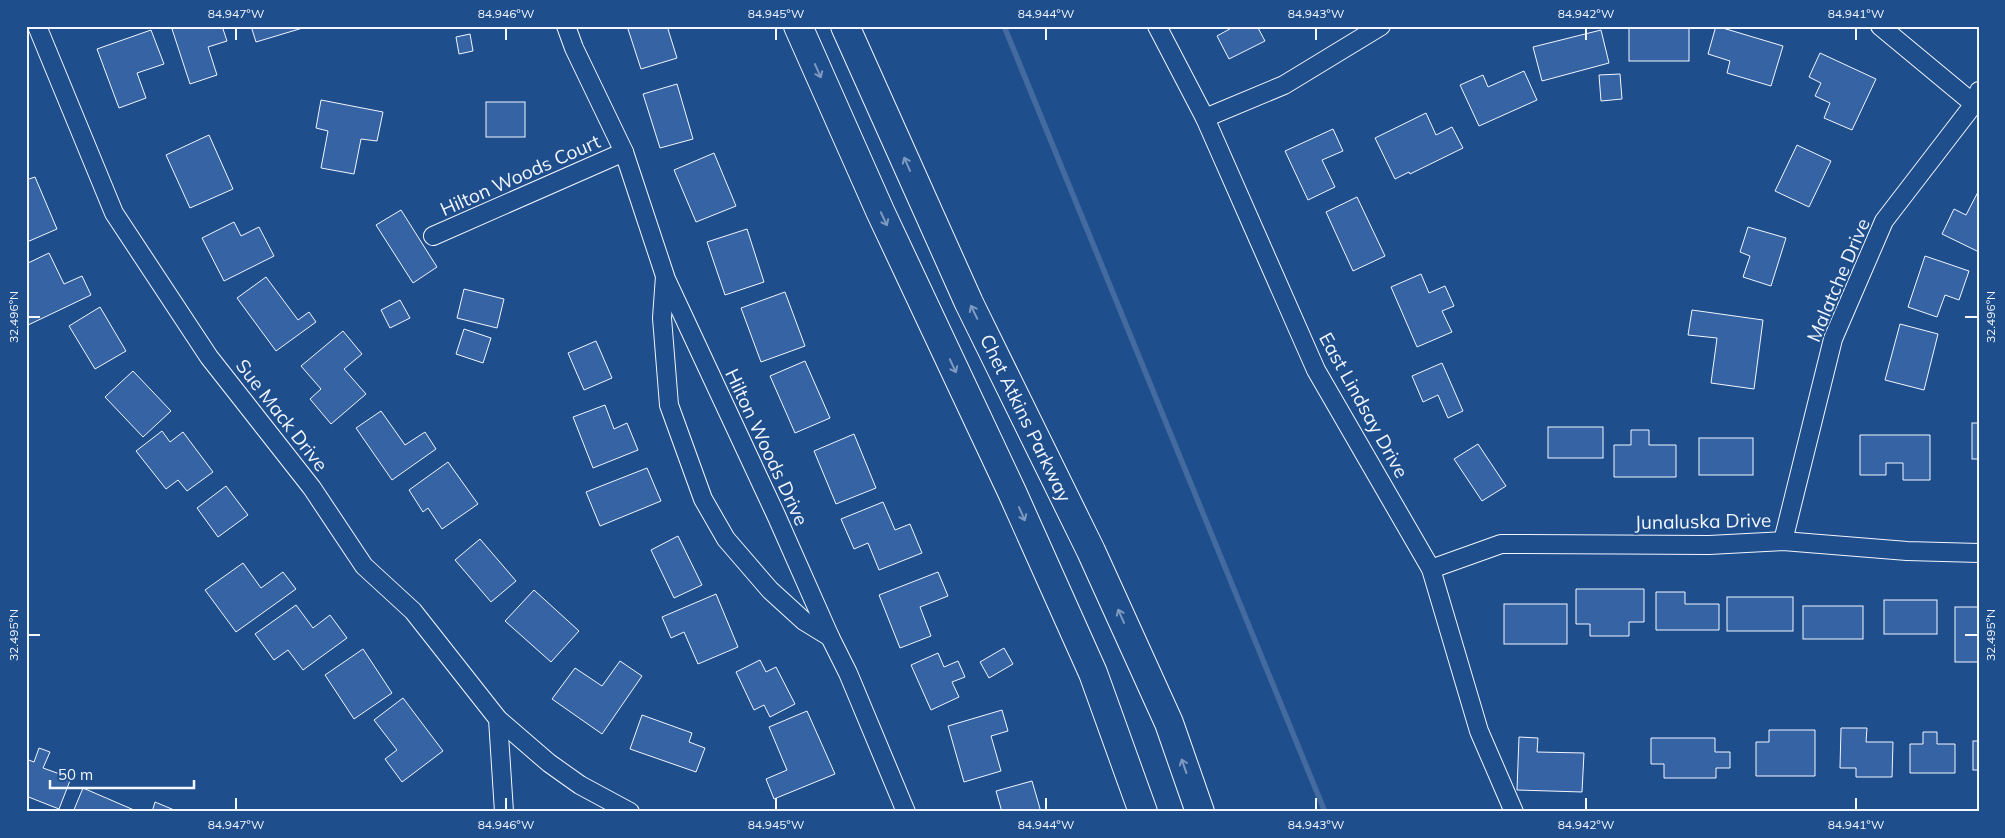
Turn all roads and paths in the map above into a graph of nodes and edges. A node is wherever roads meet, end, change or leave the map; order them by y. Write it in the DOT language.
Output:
graph roads {
  1 [pos="37,26"];
  2 [pos="566,26"];
  3 [pos="798,26"];
  4 [pos="845,26"];
  5 [pos="1157,26"];
  6 [pos="1382,26"];
  7 [pos="1880,26"];
  8 [pos="1976,97"];
  9 [pos="1205,118"];
  10 [pos="624,152"];
  11 [pos="433,236"];
  12 [pos="664,276"];
  13 [pos="1783,541"];
  14 [pos="1979,553"];
  15 [pos="1431,569"];
  16 [pos="830,637"];
  17 [pos="498,719"];
  18 [pos="504,812"];
  19 [pos="630,812"];
  20 [pos="906,812"];
  21 [pos="1143,812"];
  22 [pos="1200,812"];
  23 [pos="1514,812"];
  1 -- 17 [label="street, Sue Mack Drive"];
  2 -- 10 [label="street, Hilton Woods Drive"];
  3 -- 21 [label="highway, one-way"];
  22 -- 4 [label="highway, Chet Atkins Parkway, one-way"];
  5 -- 9 [label="street, East Lindsay Drive"];
  6 -- 9 [label="street"];
  7 -- 8 [label="street"];
  8 -- 13 [label="street, Malatche Drive"];
  9 -- 15 [label="street, East Lindsay Drive"];
  10 -- 11 [label="street, Hilton Woods Court"];
  10 -- 12 [label="street, Hilton Woods Drive"];
  12 -- 16 [label="street, Hilton Woods Drive"];
  12 -- 16 [label="street, Hilton Woods Drive"];
  13 -- 14 [label="street, Junaluska Drive"];
  13 -- 15 [label="street, Junaluska Drive"];
  15 -- 23 [label="street, East Lindsay Drive"];
  16 -- 20 [label="street, Hilton Woods Drive"];
  17 -- 18 [label="street"];
  17 -- 19 [label="street, Sue Mack Drive"];
}
